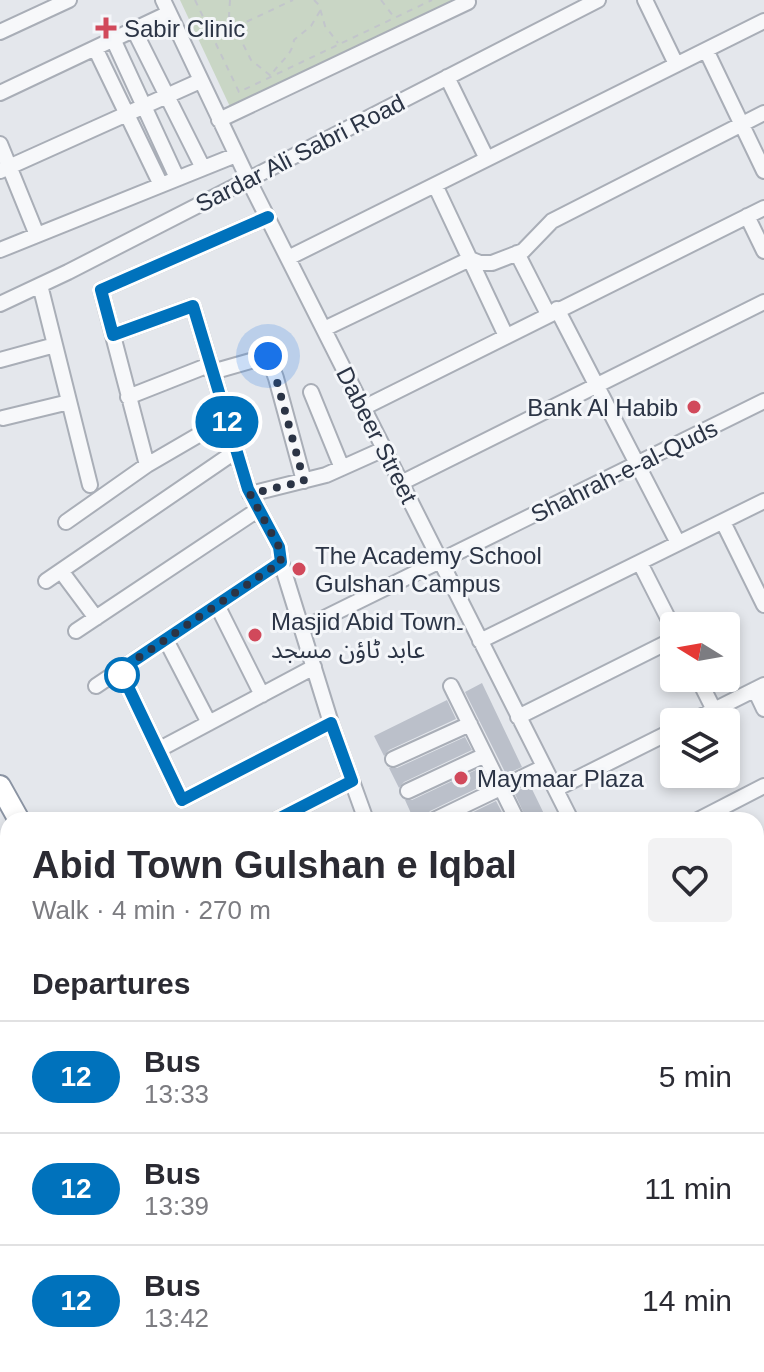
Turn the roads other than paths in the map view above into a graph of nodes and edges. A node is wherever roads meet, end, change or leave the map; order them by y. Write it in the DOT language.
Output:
graph roads {
  1 [pos="69,0"];
  2 [pos="598,0"];
  3 [pos="645,0"];
  4 [pos="468,2"];
  5 [pos="166,6"];
  6 [pos="764,21"];
  7 [pos="134,30"];
  8 [pos="0,32"];
  9 [pos="113,39"];
  10 [pos="95,48"];
  11 [pos="706,50"];
  12 [pos="676,64"];
  13 [pos="447,77"];
  14 [pos="200,81"];
  15 [pos="0,93"];
  16 [pos="167,96"];
  17 [pos="144,106"];
  18 [pos="764,113"];
  19 [pos="127,114"];
  20 [pos="219,120"];
  21 [pos="742,125"];
  22 [pos="0,144"];
  23 [pos="236,155"];
  24 [pos="487,159"];
  25 [pos="203,168"];
  26 [pos="5,169"];
  27 [pos="764,171"];
  28 [pos="177,178"];
  29 [pos="248,179"];
  30 [pos="161,185"];
  31 [pos="435,185"];
  32 [pos="764,208"];
  33 [pos="747,216"];
  34 [pos="268,217"];
  35 [pos="37,235"];
  36 [pos="0,250"];
  37 [pos="764,251"];
  38 [pos="517,253"];
  39 [pos="288,258"];
  40 [pos="470,259"];
  41 [pos="40,285"];
  42 [pos="764,302"];
  43 [pos="0,304"];
  44 [pos="553,312"];
  45 [pos="324,329"];
  46 [pos="113,335"];
  47 [pos="506,336"];
  48 [pos="55,345"];
  49 [pos="0,360"];
  50 [pos="211,368"];
  51 [pos="594,385"];
  52 [pos="311,392"];
  53 [pos="128,397"];
  54 [pos="764,401"];
  55 [pos="69,402"];
  56 [pos="363,408"];
  57 [pos="3,418"];
  58 [pos="226,419"];
  59 [pos="384,449"];
  60 [pos="236,451"];
  61 [pos="638,464"];
  62 [pos="147,465"];
  63 [pos="342,468"];
  64 [pos="304,481"];
  65 [pos="401,483"];
  66 [pos="90,485"];
  67 [pos="250,494"];
  68 [pos="764,501"];
  69 [pos="259,509"];
  70 [pos="66,522"];
  71 [pos="723,522"];
  72 [pos="678,543"];
  73 [pos="281,562"];
  74 [pos="441,562"];
  75 [pos="640,563"];
  76 [pos="61,571"];
  77 [pos="46,581"];
  78 [pos="763,599"];
  79 [pos="217,605"];
  80 [pos="665,612"];
  81 [pos="96,618"];
  82 [pos="302,629"];
  83 [pos="76,631"];
  84 [pos="166,640"];
  85 [pos="480,641"];
  86 [pos="660,646"];
  87 [pos="314,667"];
  88 [pos="120,670"];
  89 [pos="96,686"];
  90 [pos="451,686"];
  91 [pos="759,687"];
  92 [pos="262,695"];
  93 [pos="718,708"];
  94 [pos="764,709"];
  95 [pos="518,717"];
  96 [pos="209,723"];
  97 [pos="331,723"];
  98 [pos="470,724"];
  99 [pos="660,737"];
  100 [pos="158,750"];
  101 [pos="485,755"];
  102 [pos="393,759"];
  103 [pos="544,767"];
  104 [pos="352,781"];
  105 [pos="0,786"];
  106 [pos="764,786"];
  107 [pos="502,789"];
  108 [pos="556,789"];
  109 [pos="408,791"];
  110 [pos="15,812"];
  111 [pos="292,812"];
  112 [pos="363,812"];
  113 [pos="452,812"];
  114 [pos="513,812"];
  115 [pos="567,812"];
  116 [pos="714,812"];
  1 -- 8 [label="street"];
  2 -- 13 [label="street, Sardar Ali Sabri Road"];
  3 -- 12 [label="street"];
  4 -- 20 [label="street"];
  5 -- 7 [label="street"];
  5 -- 14 [label="street, Dabeer Street"];
  6 -- 11 [label="street"];
  7 -- 9 [label="street"];
  7 -- 16 [label="street"];
  9 -- 10 [label="street"];
  9 -- 17 [label="street"];
  10 -- 15 [label="street"];
  10 -- 19 [label="street"];
  11 -- 12 [label="street"];
  11 -- 21 [label="street"];
  12 -- 24 [label="street"];
  13 -- 24 [label="street"];
  13 -- 29 [label="street, Sardar Ali Sabri Road"];
  14 -- 16 [label="street"];
  14 -- 20 [label="street, Dabeer Street"];
  16 -- 17 [label="street"];
  16 -- 25 [label="street"];
  17 -- 19 [label="street"];
  17 -- 28 [label="street"];
  18 -- 21 [label="street"];
  19 -- 26 [label="street"];
  19 -- 30 [label="street"];
  20 -- 23 [label="street, Dabeer Street"];
  21 -- 27 [label="street"];
  21 -- 38 [label="street"];
  22 -- 26 [label="street"];
  23 -- 25 [label="street"];
  23 -- 29 [label="street, Dabeer Street"];
  24 -- 31 [label="street"];
  25 -- 28 [label="street"];
  26 -- 35 [label="street"];
  28 -- 30 [label="street"];
  29 -- 34 [label="street, Dabeer Street"];
  29 -- 41 [label="street, Sardar Ali Sabri Road"];
  30 -- 35 [label="street"];
  31 -- 39 [label="street"];
  31 -- 40 [label="street"];
  32 -- 33 [label="street"];
  33 -- 37 [label="street"];
  33 -- 44 [label="street"];
  34 -- 39 [label="street, Dabeer Street"];
  34 -- 46 [label="street"];
  35 -- 36 [label="street"];
  38 -- 40 [label="street"];
  38 -- 44 [label="street"];
  39 -- 45 [label="street, Dabeer Street"];
  40 -- 45 [label="street"];
  40 -- 47 [label="street"];
  41 -- 43 [label="street, Sardar Ali Sabri Road"];
  41 -- 48 [label="street"];
  42 -- 51 [label="street"];
  44 -- 47 [label="street"];
  44 -- 51 [label="street"];
  45 -- 56 [label="street, Dabeer Street"];
  46 -- 50 [label="street"];
  46 -- 53 [label="street"];
  47 -- 56 [label="street"];
  48 -- 49 [label="street"];
  48 -- 55 [label="street"];
  50 -- 53 [label="street"];
  50 -- 58 [label="street"];
  50 -- 64 [label="street"];
  51 -- 61 [label="street"];
  51 -- 65 [label="street"];
  52 -- 63 [label="street"];
  53 -- 62 [label="street"];
  54 -- 61 [label="street, Shahrah-e-al-Quds"];
  55 -- 57 [label="street"];
  55 -- 66 [label="street"];
  56 -- 59 [label="street, Dabeer Street"];
  58 -- 60 [label="street"];
  58 -- 62 [label="street"];
  59 -- 63 [label="street"];
  59 -- 65 [label="street, Dabeer Street"];
  60 -- 67 [label="street"];
  60 -- 76 [label="street"];
  61 -- 72 [label="street"];
  61 -- 74 [label="street, Shahrah-e-al-Quds"];
  62 -- 70 [label="street"];
  63 -- 64 [label="street"];
  64 -- 67 [label="street"];
  65 -- 74 [label="street, Dabeer Street"];
  67 -- 69 [label="street"];
  68 -- 71 [label="street"];
  69 -- 73 [label="street"];
  69 -- 81 [label="street"];
  71 -- 72 [label="street"];
  71 -- 78 [label="street"];
  72 -- 75 [label="street"];
  73 -- 79 [label="street"];
  73 -- 82 [label="street"];
  74 -- 82 [label="street, Shahrah-e-al-Quds"];
  74 -- 85 [label="street, Dabeer Street"];
  75 -- 80 [label="street"];
  75 -- 85 [label="street"];
  76 -- 77 [label="street"];
  76 -- 81 [label="street"];
  79 -- 84 [label="street"];
  79 -- 92 [label="street"];
  81 -- 83 [label="street"];
  82 -- 87 [label="street"];
  84 -- 88 [label="street"];
  84 -- 96 [label="street"];
  85 -- 95 [label="street, Dabeer Street"];
  86 -- 95 [label="street"];
  87 -- 92 [label="street"];
  87 -- 97 [label="street"];
  88 -- 89 [label="street"];
  88 -- 100 [label="street"];
  90 -- 98 [label="street"];
  91 -- 93 [label="street"];
  91 -- 94 [label="street"];
  92 -- 96 [label="street"];
  95 -- 103 [label="street, Dabeer Street"];
  96 -- 100 [label="street"];
  97 -- 100 [label="street"];
  97 -- 104 [label="street"];
  98 -- 101 [label="street"];
  98 -- 102 [label="street"];
  99 -- 108 [label="street"];
  101 -- 107 [label="street"];
  101 -- 109 [label="street"];
  103 -- 107 [label="street"];
  103 -- 108 [label="street, Dabeer Street"];
  104 -- 111 [label="street"];
  104 -- 112 [label="street"];
  105 -- 110 [label="highway"];
  106 -- 116 [label="street"];
  107 -- 113 [label="street"];
  107 -- 114 [label="street"];
  108 -- 115 [label="street, Dabeer Street"];
}
